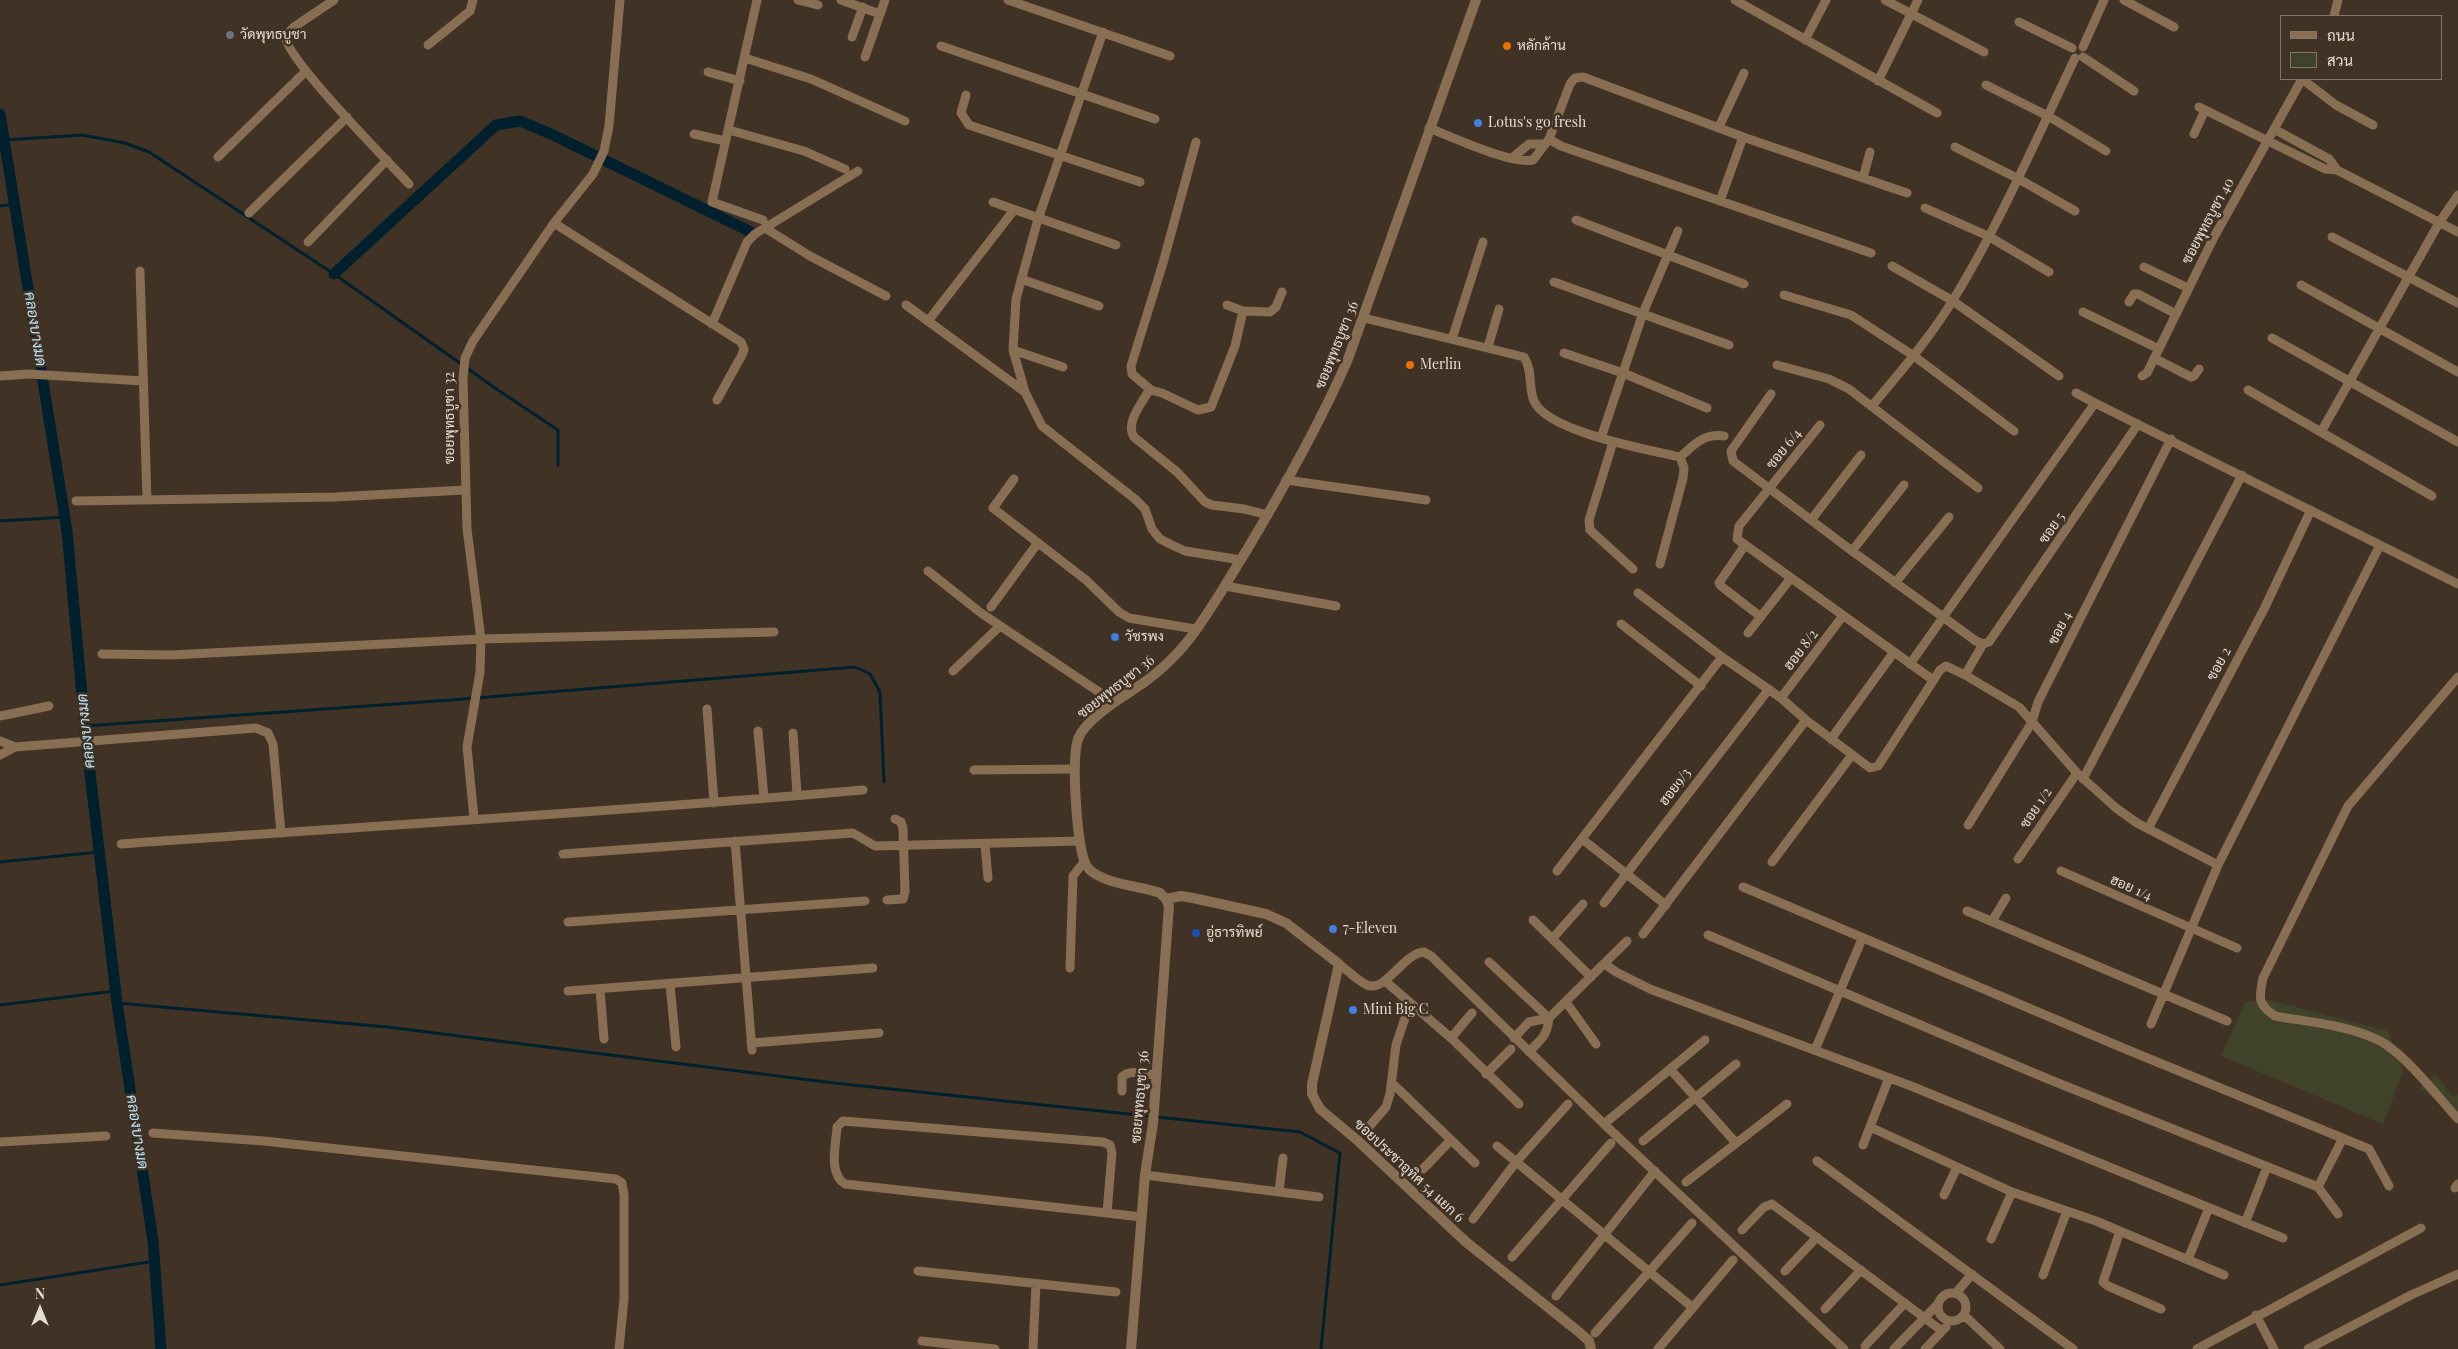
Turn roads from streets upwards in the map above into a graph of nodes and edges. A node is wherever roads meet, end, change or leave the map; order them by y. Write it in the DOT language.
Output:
graph roads {
  1 [pos="334,0"];
  2 [pos="473,0"];
  3 [pos="620,0"];
  4 [pos="757,0"];
  5 [pos="798,0"];
  6 [pos="841,0"];
  7 [pos="885,0"];
  8 [pos="1008,0"];
  9 [pos="1476,0"];
  10 [pos="1735,0"];
  11 [pos="1826,0"];
  12 [pos="1885,0"];
  13 [pos="1918,0"];
  14 [pos="2104,0"];
  15 [pos="2124,0"];
  16 [pos="2338,0"];
  17 [pos="818,5"];
  18 [pos="863,7"];
  19 [pos="1912,13"];
  20 [pos="880,14"];
  21 [pos="2334,15"];
  22 [pos="2019,22"];
  23 [pos="2174,28"];
  24 [pos="1103,32"];
  25 [pos="852,37"];
  26 [pos="1805,40"];
  27 [pos="428,45"];
  28 [pos="941,46"];
  29 [pos="2082,47"];
  30 [pos="2072,48"];
  31 [pos="1984,52"];
  32 [pos="1170,56"];
  33 [pos="865,57"];
  34 [pos="745,58"];
  35 [pos="2079,58"];
  36 [pos="305,72"];
  37 [pos="708,72"];
  38 [pos="1744,73"];
  39 [pos="2301,80"];
  40 [pos="2303,80"];
  41 [pos="740,81"];
  42 [pos="1878,81"];
  43 [pos="1986,85"];
  44 [pos="2134,91"];
  45 [pos="966,95"];
  46 [pos="1080,96"];
  47 [pos="1937,113"];
  48 [pos="2048,116"];
  49 [pos="347,117"];
  50 [pos="1155,119"];
  51 [pos="905,122"];
  52 [pos="2373,125"];
  53 [pos="1429,128"];
  54 [pos="1719,128"];
  55 [pos="2274,129"];
  56 [pos="729,130"];
  57 [pos="694,134"];
  58 [pos="2194,134"];
  59 [pos="1742,137"];
  60 [pos="726,141"];
  61 [pos="1547,141"];
  62 [pos="2268,141"];
  63 [pos="1196,142"];
  64 [pos="1956,147"];
  65 [pos="2106,151"];
  66 [pos="1870,152"];
  67 [pos="1058,156"];
  68 [pos="218,157"];
  69 [pos="1512,158"];
  70 [pos="387,160"];
  71 [pos="845,169"];
  72 [pos="2337,170"];
  73 [pos="858,172"];
  74 [pos="1863,178"];
  75 [pos="2017,178"];
  76 [pos="1140,182"];
  77 [pos="409,184"];
  78 [pos="1907,193"];
  79 [pos="2458,195"];
  80 [pos="1720,201"];
  81 [pos="993,202"];
  82 [pos="1925,208"];
  83 [pos="1014,210"];
  84 [pos="2075,211"];
  85 [pos="249,212"];
  86 [pos="1038,219"];
  87 [pos="1576,220"];
  88 [pos="554,223"];
  89 [pos="2439,223"];
  90 [pos="764,224"];
  91 [pos="1678,231"];
  92 [pos="2458,232"];
  93 [pos="1988,236"];
  94 [pos="2332,237"];
  95 [pos="308,242"];
  96 [pos="1483,242"];
  97 [pos="1116,245"];
  98 [pos="1871,252"];
  99 [pos="1667,255"];
  100 [pos="1892,266"];
  101 [pos="2144,267"];
  102 [pos="140,271"];
  103 [pos="2049,272"];
  104 [pos="2409,276"];
  105 [pos="1021,279"];
  106 [pos="1554,282"];
  107 [pos="1744,284"];
  108 [pos="2301,285"];
  109 [pos="2188,288"];
  110 [pos="1282,292"];
  111 [pos="1784,295"];
  112 [pos="886,296"];
  113 [pos="1953,300"];
  114 [pos="2129,302"];
  115 [pos="2458,303"];
  116 [pos="906,305"];
  117 [pos="1227,305"];
  118 [pos="1099,306"];
  119 [pos="1499,309"];
  120 [pos="1243,311"];
  121 [pos="2083,312"];
  122 [pos="1643,313"];
  123 [pos="2176,314"];
  124 [pos="1364,318"];
  125 [pos="928,321"];
  126 [pos="712,324"];
  127 [pos="2379,329"];
  128 [pos="2272,338"];
  129 [pos="1452,339"];
  130 [pos="1730,345"];
  131 [pos="1488,347"];
  132 [pos="2159,349"];
  133 [pos="1013,350"];
  134 [pos="1564,353"];
  135 [pos="1914,356"];
  136 [pos="2154,358"];
  137 [pos="1777,365"];
  138 [pos="1063,367"];
  139 [pos="2199,370"];
  140 [pos="2458,372"];
  141 [pos="1623,373"];
  142 [pos="0,376"];
  143 [pos="2059,376"];
  144 [pos="2142,376"];
  145 [pos="143,381"];
  146 [pos="2350,382"];
  147 [pos="1151,390"];
  148 [pos="2248,390"];
  149 [pos="1025,392"];
  150 [pos="2076,393"];
  151 [pos="1771,394"];
  152 [pos="718,400"];
  153 [pos="2095,403"];
  154 [pos="1872,406"];
  155 [pos="1707,408"];
  156 [pos="2138,424"];
  157 [pos="1820,425"];
  158 [pos="2014,431"];
  159 [pos="2321,432"];
  160 [pos="1724,436"];
  161 [pos="1601,438"];
  162 [pos="2170,439"];
  163 [pos="1613,442"];
  164 [pos="2458,442"];
  165 [pos="1861,455"];
  166 [pos="1680,457"];
  167 [pos="2242,475"];
  168 [pos="1014,479"];
  169 [pos="1286,480"];
  170 [pos="1904,485"];
  171 [pos="1978,488"];
  172 [pos="1768,489"];
  173 [pos="465,490"];
  174 [pos="2432,496"];
  175 [pos="147,500"];
  176 [pos="1426,500"];
  177 [pos="76,501"];
  178 [pos="2311,510"];
  179 [pos="1268,515"];
  180 [pos="1949,517"];
  181 [pos="1811,520"];
  182 [pos="1037,544"];
  183 [pos="1745,544"];
  184 [pos="2380,544"];
  185 [pos="1852,551"];
  186 [pos="1241,560"];
  187 [pos="1660,564"];
  188 [pos="1633,569"];
  189 [pos="928,571"];
  190 [pos="1791,578"];
  191 [pos="1896,583"];
  192 [pos="2458,584"];
  193 [pos="1225,586"];
  194 [pos="1638,593"];
  195 [pos="1336,606"];
  196 [pos="991,607"];
  197 [pos="1761,617"];
  198 [pos="1842,617"];
  199 [pos="1943,617"];
  200 [pos="1621,624"];
  201 [pos="1000,626"];
  202 [pos="1195,629"];
  203 [pos="774,632"];
  204 [pos="1748,633"];
  205 [pos="481,639"];
  206 [pos="1983,644"];
  207 [pos="1894,652"];
  208 [pos="102,654"];
  209 [pos="1722,658"];
  210 [pos="1910,664"];
  211 [pos="953,671"];
  212 [pos="1965,675"];
  213 [pos="1933,680"];
  214 [pos="2456,682"];
  215 [pos="1701,686"];
  216 [pos="1769,690"];
  217 [pos="1781,698"];
  218 [pos="1114,702"];
  219 [pos="49,706"];
  220 [pos="707,709"];
  221 [pos="0,716"];
  222 [pos="1806,720"];
  223 [pos="2032,722"];
  224 [pos="758,731"];
  225 [pos="793,733"];
  226 [pos="1831,739"];
  227 [pos="0,741"];
  228 [pos="15,747"];
  229 [pos="0,755"];
  230 [pos="1852,755"];
  231 [pos="1075,769"];
  232 [pos="974,770"];
  233 [pos="2080,776"];
  234 [pos="863,790"];
  235 [pos="797,796"];
  236 [pos="764,798"];
  237 [pos="714,803"];
  238 [pos="474,818"];
  239 [pos="894,819"];
  240 [pos="1968,825"];
  241 [pos="2148,829"];
  242 [pos="280,833"];
  243 [pos="1582,839"];
  244 [pos="735,841"];
  245 [pos="1080,841"];
  246 [pos="121,844"];
  247 [pos="985,845"];
  248 [pos="903,847"];
  249 [pos="563,854"];
  250 [pos="2018,859"];
  251 [pos="1084,862"];
  252 [pos="1772,862"];
  253 [pos="2218,865"];
  254 [pos="1557,871"];
  255 [pos="2061,871"];
  256 [pos="1625,874"];
  257 [pos="988,878"];
  258 [pos="1743,887"];
  259 [pos="2006,898"];
  260 [pos="1166,899"];
  261 [pos="887,900"];
  262 [pos="865,901"];
  263 [pos="1604,903"];
  264 [pos="1584,904"];
  265 [pos="1666,905"];
  266 [pos="739,910"];
  267 [pos="1967,911"];
  268 [pos="1533,920"];
  269 [pos="1992,921"];
  270 [pos="568,922"];
  271 [pos="2190,928"];
  272 [pos="1643,934"];
  273 [pos="1708,935"];
  274 [pos="1552,939"];
  275 [pos="1862,939"];
  276 [pos="1627,941"];
  277 [pos="2237,948"];
  278 [pos="1489,962"];
  279 [pos="1339,964"];
  280 [pos="1605,964"];
  281 [pos="873,968"];
  282 [pos="1070,968"];
  283 [pos="1591,976"];
  284 [pos="746,978"];
  285 [pos="1385,981"];
  286 [pos="670,984"];
  287 [pos="600,989"];
  288 [pos="1840,991"];
  289 [pos="568,992"];
  290 [pos="2163,994"];
  291 [pos="1566,1002"];
  292 [pos="1410,1003"];
  293 [pos="1472,1013"];
  294 [pos="1549,1018"];
  295 [pos="2227,1021"];
  296 [pos="2151,1024"];
  297 [pos="879,1033"];
  298 [pos="1451,1038"];
  299 [pos="1514,1038"];
  300 [pos="604,1039"];
  301 [pos="1705,1040"];
  302 [pos="1596,1044"];
  303 [pos="676,1047"];
  304 [pos="1511,1049"];
  305 [pos="1815,1050"];
  306 [pos="1529,1052"];
  307 [pos="1736,1064"];
  308 [pos="1670,1069"];
  309 [pos="1486,1074"];
  310 [pos="1155,1075"];
  311 [pos="1889,1078"];
  312 [pos="1393,1084"];
  313 [pos="1122,1091"];
  314 [pos="1696,1096"];
  315 [pos="1519,1104"];
  316 [pos="1568,1104"];
  317 [pos="1787,1104"];
  318 [pos="2458,1119"];
  319 [pos="1604,1124"];
  320 [pos="1368,1128"];
  321 [pos="1870,1128"];
  322 [pos="153,1133"];
  323 [pos="106,1136"];
  324 [pos="2343,1138"];
  325 [pos="1451,1140"];
  326 [pos="1643,1141"];
  327 [pos="0,1142"];
  328 [pos="1611,1143"];
  329 [pos="1736,1143"];
  330 [pos="1863,1145"];
  331 [pos="1497,1146"];
  332 [pos="1283,1158"];
  333 [pos="1817,1161"];
  334 [pos="1475,1162"];
  335 [pos="1516,1162"];
  336 [pos="1957,1167"];
  337 [pos="2266,1167"];
  338 [pos="1423,1169"];
  339 [pos="1655,1172"];
  340 [pos="1145,1175"];
  341 [pos="1686,1182"];
  342 [pos="2389,1186"];
  343 [pos="2318,1187"];
  344 [pos="1279,1191"];
  345 [pos="2012,1192"];
  346 [pos="1944,1195"];
  347 [pos="1319,1197"];
  348 [pos="1561,1198"];
  349 [pos="2209,1208"];
  350 [pos="2067,1211"];
  351 [pos="1107,1213"];
  352 [pos="2338,1214"];
  353 [pos="1141,1217"];
  354 [pos="1473,1220"];
  355 [pos="1692,1223"];
  356 [pos="2246,1223"];
  357 [pos="2421,1228"];
  358 [pos="1742,1230"];
  359 [pos="2120,1231"];
  360 [pos="1604,1234"];
  361 [pos="1817,1237"];
  362 [pos="2283,1238"];
  363 [pos="1991,1239"];
  364 [pos="1512,1257"];
  365 [pos="2188,1259"];
  366 [pos="1733,1260"];
  367 [pos="918,1270"];
  368 [pos="1861,1270"];
  369 [pos="1648,1271"];
  370 [pos="1785,1271"];
  371 [pos="1972,1274"];
  372 [pos="2458,1274"];
  373 [pos="2043,1275"];
  374 [pos="2224,1275"];
  375 [pos="1036,1284"];
  376 [pos="1116,1292"];
  377 [pos="1956,1293"];
  378 [pos="1556,1296"];
  379 [pos="1905,1303"];
  380 [pos="1938,1304"];
  381 [pos="1692,1307"];
  382 [pos="1825,1309"];
  383 [pos="2161,1309"];
  384 [pos="1964,1316"];
  385 [pos="2256,1316"];
  386 [pos="1925,1318"];
  387 [pos="1951,1321"];
  388 [pos="1942,1331"];
  389 [pos="1594,1333"];
  390 [pos="922,1341"];
  391 [pos="1865,1346"];
  392 [pos="619,1349"];
  393 [pos="995,1349"];
  394 [pos="1032,1349"];
  395 [pos="1131,1349"];
  396 [pos="1591,1349"];
  397 [pos="1658,1349"];
  398 [pos="1844,1349"];
  399 [pos="1894,1349"];
  400 [pos="1925,1349"];
  401 [pos="2000,1349"];
  402 [pos="2073,1349"];
  403 [pos="2197,1349"];
  404 [pos="2274,1349"];
  405 [pos="2308,1349"];
  1 -- 36 [label="street"];
  2 -- 27 [label="street"];
  3 -- 88 [label="street, ซอยพุทธบูชา 32"];
  4 -- 34 [label="street"];
  5 -- 17 [label="street"];
  6 -- 18 [label="street"];
  7 -- 20 [label="street"];
  8 -- 24 [label="street"];
  9 -- 53 [label="street, ซอยพุทธบูชา 36"];
  10 -- 26 [label="street"];
  11 -- 26 [label="street"];
  12 -- 19 [label="street"];
  13 -- 19 [label="street"];
  14 -- 29 [label="street"];
  15 -- 23 [label="street"];
  16 -- 21 [label="street"];
  18 -- 20 [label="street"];
  18 -- 25 [label="street"];
  19 -- 31 [label="street"];
  19 -- 42 [label="street"];
  20 -- 33 [label="street"];
  22 -- 30 [label="street"];
  24 -- 32 [label="street"];
  24 -- 46 [label="street"];
  26 -- 42 [label="street"];
  28 -- 46 [label="street"];
  29 -- 30 [label="street"];
  29 -- 35 [label="street"];
  30 -- 35 [label="street"];
  34 -- 41 [label="street"];
  34 -- 51 [label="street"];
  35 -- 44 [label="street"];
  35 -- 48 [label="street"];
  36 -- 49 [label="street"];
  36 -- 68 [label="street"];
  37 -- 41 [label="street"];
  38 -- 54 [label="street"];
  39 -- 55 [label="street, ซอยพุทธบูชา 40"];
  40 -- 52 [label="street"];
  41 -- 56 [label="street"];
  42 -- 47 [label="street"];
  43 -- 48 [label="street"];
  45 -- 67 [label="street"];
  46 -- 50 [label="street"];
  46 -- 67 [label="street"];
  48 -- 65 [label="street"];
  48 -- 75 [label="street"];
  49 -- 70 [label="street"];
  49 -- 85 [label="street"];
  53 -- 69 [label="street"];
  53 -- 124 [label="street, ซอยพุทธบูชา 36"];
  54 -- 59 [label="street"];
  54 -- 61 [label="street"];
  55 -- 62 [label="street, ซอยพุทธบูชา 40"];
  55 -- 72 [label="street"];
  56 -- 60 [label="street"];
  56 -- 71 [label="street"];
  57 -- 60 [label="street"];
  58 -- 62 [label="street"];
  59 -- 74 [label="street"];
  59 -- 80 [label="street"];
  60 -- 90 [label="street"];
  61 -- 69 [label="street"];
  61 -- 69 [label="street"];
  61 -- 80 [label="street"];
  62 -- 72 [label="street"];
  62 -- 109 [label="street, ซอยพุทธบูชา 40"];
  63 -- 147 [label="street"];
  64 -- 75 [label="street"];
  66 -- 74 [label="street"];
  67 -- 76 [label="street"];
  67 -- 86 [label="street"];
  70 -- 77 [label="street"];
  70 -- 95 [label="street"];
  72 -- 89 [label="street"];
  73 -- 90 [label="street"];
  74 -- 78 [label="street"];
  75 -- 84 [label="street"];
  75 -- 93 [label="street"];
  79 -- 89 [label="street"];
  80 -- 98 [label="street"];
  81 -- 83 [label="street"];
  82 -- 93 [label="street"];
  83 -- 86 [label="street"];
  83 -- 125 [label="street"];
  86 -- 97 [label="street"];
  86 -- 105 [label="street"];
  87 -- 99 [label="street"];
  88 -- 126 [label="street"];
  88 -- 173 [label="street, ซอยพุทธบูชา 32"];
  89 -- 92 [label="street"];
  89 -- 104 [label="street"];
  90 -- 112 [label="street"];
  90 -- 126 [label="street"];
  91 -- 99 [label="street"];
  93 -- 103 [label="street"];
  93 -- 113 [label="street"];
  94 -- 104 [label="street"];
  96 -- 129 [label="street"];
  99 -- 107 [label="street"];
  99 -- 122 [label="street"];
  100 -- 113 [label="street"];
  101 -- 109 [label="street"];
  102 -- 145 [label="street"];
  104 -- 115 [label="street"];
  104 -- 127 [label="street"];
  105 -- 118 [label="street"];
  105 -- 133 [label="street"];
  106 -- 122 [label="street"];
  108 -- 127 [label="street"];
  109 -- 123 [label="street, ซอยพุทธบูชา 40"];
  110 -- 120 [label="street"];
  111 -- 135 [label="street"];
  113 -- 135 [label="street"];
  113 -- 143 [label="street"];
  114 -- 123 [label="street"];
  116 -- 125 [label="street"];
  117 -- 120 [label="street"];
  119 -- 131 [label="street"];
  120 -- 147 [label="street"];
  121 -- 132 [label="street"];
  122 -- 130 [label="street"];
  122 -- 141 [label="street"];
  123 -- 132 [label="street, ซอยพุทธบูชา 40"];
  124 -- 129 [label="street"];
  124 -- 169 [label="street, ซอยพุทธบูชา 36"];
  125 -- 149 [label="street"];
  126 -- 152 [label="street"];
  127 -- 140 [label="street"];
  127 -- 146 [label="street"];
  128 -- 146 [label="street"];
  129 -- 131 [label="street"];
  131 -- 161 [label="street"];
  132 -- 136 [label="street, ซอยพุทธบูชา 40"];
  133 -- 138 [label="street"];
  133 -- 149 [label="street"];
  134 -- 141 [label="street"];
  135 -- 154 [label="street"];
  135 -- 158 [label="street"];
  136 -- 139 [label="street"];
  136 -- 144 [label="street, ซอยพุทธบูชา 40"];
  137 -- 154 [label="street"];
  141 -- 155 [label="street"];
  141 -- 161 [label="street"];
  142 -- 145 [label="street"];
  145 -- 175 [label="street"];
  146 -- 159 [label="street"];
  146 -- 164 [label="street"];
  147 -- 179 [label="street"];
  148 -- 159 [label="street"];
  149 -- 186 [label="street"];
  150 -- 153 [label="street"];
  151 -- 172 [label="street"];
  153 -- 156 [label="street"];
  153 -- 199 [label="street"];
  154 -- 171 [label="street"];
  156 -- 162 [label="street"];
  156 -- 206 [label="street, ซอย 5"];
  157 -- 172 [label="street, ซอย 6/4"];
  159 -- 174 [label="street"];
  160 -- 166 [label="street"];
  161 -- 163 [label="street"];
  162 -- 167 [label="street"];
  162 -- 223 [label="street, ซอย 4"];
  163 -- 166 [label="street"];
  163 -- 188 [label="street"];
  165 -- 181 [label="street"];
  166 -- 187 [label="street"];
  167 -- 178 [label="street"];
  167 -- 233 [label="street, ซอย 1/2"];
  168 -- 182 [label="street"];
  169 -- 176 [label="street"];
  169 -- 179 [label="street, ซอยพุทธบูชา 36"];
  170 -- 185 [label="street"];
  172 -- 181 [label="street"];
  172 -- 183 [label="street, ซอย 6/4"];
  173 -- 175 [label="street"];
  173 -- 205 [label="street, ซอยพุทธบูชา 32"];
  175 -- 177 [label="street"];
  178 -- 184 [label="street"];
  178 -- 241 [label="street, ซอย 2"];
  179 -- 186 [label="street, ซอยพุทธบูชา 36"];
  180 -- 191 [label="street"];
  181 -- 185 [label="street"];
  182 -- 196 [label="street"];
  182 -- 202 [label="street"];
  183 -- 190 [label="street"];
  183 -- 197 [label="street"];
  184 -- 192 [label="street"];
  184 -- 253 [label="street"];
  185 -- 191 [label="street"];
  186 -- 193 [label="street, ซอยพุทธบูชา 36"];
  189 -- 201 [label="street"];
  190 -- 197 [label="street"];
  190 -- 198 [label="street"];
  191 -- 199 [label="street"];
  193 -- 195 [label="street"];
  193 -- 202 [label="street, ซอยพุทธบูชา 36"];
  194 -- 209 [label="street"];
  197 -- 204 [label="street"];
  198 -- 207 [label="street"];
  198 -- 217 [label="street, ฮอย 8/2"];
  199 -- 206 [label="street"];
  199 -- 210 [label="street"];
  200 -- 215 [label="street"];
  201 -- 211 [label="street"];
  201 -- 218 [label="street"];
  202 -- 218 [label="street, ซอยพุทธบูชา 36"];
  203 -- 205 [label="street"];
  205 -- 208 [label="street"];
  205 -- 238 [label="street, ซอยพุทธบูชา 32"];
  206 -- 212 [label="street, ซอย 5"];
  207 -- 210 [label="street"];
  207 -- 226 [label="street"];
  209 -- 215 [label="street"];
  209 -- 216 [label="street"];
  210 -- 213 [label="street"];
  212 -- 213 [label="street"];
  212 -- 223 [label="street"];
  213 -- 230 [label="street"];
  214 -- 318 [label="street"];
  215 -- 243 [label="street"];
  216 -- 217 [label="street"];
  216 -- 256 [label="street, ฮอย9/3"];
  217 -- 222 [label="street"];
  218 -- 231 [label="street, ซอยพุทธบูชา 36"];
  219 -- 221 [label="street"];
  220 -- 237 [label="street"];
  222 -- 226 [label="street"];
  222 -- 265 [label="street"];
  223 -- 233 [label="street"];
  223 -- 240 [label="street, ซอย 4"];
  224 -- 236 [label="street"];
  225 -- 235 [label="street"];
  226 -- 230 [label="street"];
  227 -- 228 [label="street"];
  228 -- 229 [label="street"];
  228 -- 242 [label="street"];
  230 -- 252 [label="street"];
  231 -- 232 [label="street"];
  231 -- 245 [label="street, ซอยพุทธบูชา 36"];
  233 -- 241 [label="street"];
  233 -- 250 [label="street, ซอย 1/2"];
  234 -- 235 [label="street"];
  235 -- 236 [label="street"];
  236 -- 237 [label="street"];
  237 -- 238 [label="street"];
  238 -- 242 [label="street"];
  239 -- 248 [label="street"];
  241 -- 253 [label="street"];
  242 -- 246 [label="street"];
  243 -- 254 [label="street"];
  243 -- 256 [label="street"];
  244 -- 248 [label="street"];
  244 -- 249 [label="street"];
  244 -- 266 [label="street"];
  245 -- 247 [label="street"];
  245 -- 251 [label="street, ซอยพุทธบูชา 36"];
  247 -- 248 [label="street"];
  247 -- 257 [label="street"];
  248 -- 261 [label="street"];
  251 -- 260 [label="street"];
  251 -- 282 [label="street"];
  253 -- 271 [label="street"];
  255 -- 271 [label="street, ฮอย 1/4"];
  256 -- 263 [label="street, ฮอย9/3"];
  256 -- 265 [label="street"];
  258 -- 275 [label="street"];
  259 -- 269 [label="street"];
  260 -- 279 [label="street"];
  260 -- 310 [label="street, ซอยพุทธบูชา 36"];
  262 -- 266 [label="street"];
  264 -- 274 [label="street"];
  265 -- 272 [label="street"];
  266 -- 270 [label="street"];
  266 -- 284 [label="street"];
  267 -- 269 [label="street"];
  268 -- 274 [label="street"];
  269 -- 290 [label="street"];
  271 -- 277 [label="street, ฮอย 1/4"];
  271 -- 290 [label="street"];
  273 -- 288 [label="street"];
  274 -- 283 [label="street"];
  275 -- 288 [label="street"];
  275 -- 324 [label="street"];
  276 -- 280 [label="street"];
  278 -- 294 [label="street"];
  279 -- 285 [label="street"];
  279 -- 396 [label="street, ซอยประชาอุทิศ 54 แยก 6"];
  280 -- 283 [label="street"];
  280 -- 305 [label="street"];
  281 -- 284 [label="street"];
  283 -- 291 [label="street"];
  284 -- 286 [label="street"];
  284 -- 297 [label="street"];
  285 -- 292 [label="street"];
  285 -- 299 [label="street"];
  286 -- 287 [label="street"];
  286 -- 303 [label="street"];
  287 -- 289 [label="street"];
  287 -- 300 [label="street"];
  288 -- 305 [label="street"];
  288 -- 337 [label="street"];
  290 -- 295 [label="street"];
  290 -- 296 [label="street"];
  291 -- 294 [label="street"];
  291 -- 302 [label="street"];
  292 -- 298 [label="street"];
  292 -- 312 [label="street"];
  293 -- 298 [label="street"];
  294 -- 299 [label="street"];
  294 -- 306 [label="street"];
  298 -- 309 [label="street"];
  299 -- 306 [label="street"];
  301 -- 308 [label="street"];
  304 -- 309 [label="street"];
  305 -- 311 [label="street"];
  306 -- 319 [label="street"];
  307 -- 314 [label="street"];
  308 -- 314 [label="street"];
  308 -- 319 [label="street"];
  309 -- 315 [label="street"];
  310 -- 313 [label="street"];
  310 -- 340 [label="street, ซอยพุทธบูชา 36"];
  311 -- 321 [label="street"];
  311 -- 349 [label="street"];
  312 -- 320 [label="street"];
  312 -- 325 [label="street"];
  314 -- 326 [label="street"];
  314 -- 329 [label="street"];
  316 -- 335 [label="street"];
  317 -- 329 [label="street"];
  319 -- 339 [label="street"];
  321 -- 330 [label="street"];
  321 -- 336 [label="street"];
  322 -- 392 [label="street"];
  323 -- 327 [label="street"];
  324 -- 342 [label="street"];
  324 -- 343 [label="street"];
  325 -- 334 [label="street"];
  325 -- 338 [label="street"];
  328 -- 348 [label="street"];
  329 -- 341 [label="street"];
  331 -- 335 [label="street"];
  332 -- 344 [label="street"];
  333 -- 371 [label="street"];
  335 -- 348 [label="street"];
  335 -- 354 [label="street"];
  336 -- 345 [label="street"];
  336 -- 346 [label="street"];
  337 -- 343 [label="street"];
  337 -- 356 [label="street"];
  339 -- 360 [label="street"];
  339 -- 398 [label="street"];
  340 -- 344 [label="street"];
  340 -- 353 [label="street, ซอยพุทธบูชา 36"];
  343 -- 352 [label="street"];
  344 -- 347 [label="street"];
  345 -- 350 [label="street"];
  345 -- 363 [label="street"];
  348 -- 360 [label="street"];
  348 -- 364 [label="street"];
  349 -- 356 [label="street"];
  349 -- 365 [label="street"];
  350 -- 359 [label="street"];
  350 -- 373 [label="street"];
  351 -- 351 [label="street"];
  351 -- 353 [label="street"];
  353 -- 395 [label="street, ซอยพุทธบูชา 36"];
  355 -- 369 [label="street"];
  356 -- 362 [label="street"];
  357 -- 385 [label="street"];
  358 -- 361 [label="street"];
  359 -- 365 [label="street"];
  359 -- 383 [label="street"];
  360 -- 369 [label="street"];
  360 -- 378 [label="street"];
  361 -- 368 [label="street"];
  361 -- 370 [label="street"];
  365 -- 374 [label="street"];
  366 -- 381 [label="street"];
  367 -- 375 [label="street"];
  368 -- 379 [label="street"];
  368 -- 382 [label="street"];
  369 -- 381 [label="street"];
  369 -- 389 [label="street"];
  371 -- 377 [label="street"];
  371 -- 402 [label="street"];
  372 -- 405 [label="street"];
  375 -- 376 [label="street"];
  375 -- 394 [label="street"];
  377 -- 380 [label="street"];
  377 -- 384 [label="street"];
  379 -- 386 [label="street"];
  379 -- 391 [label="street"];
  380 -- 386 [label="street"];
  380 -- 387 [label="street"];
  381 -- 397 [label="street"];
  384 -- 387 [label="street"];
  384 -- 401 [label="street"];
  385 -- 403 [label="street"];
  385 -- 404 [label="street"];
  386 -- 388 [label="street"];
  386 -- 399 [label="street"];
  387 -- 388 [label="street"];
  388 -- 400 [label="street"];
  390 -- 393 [label="street"];
}
